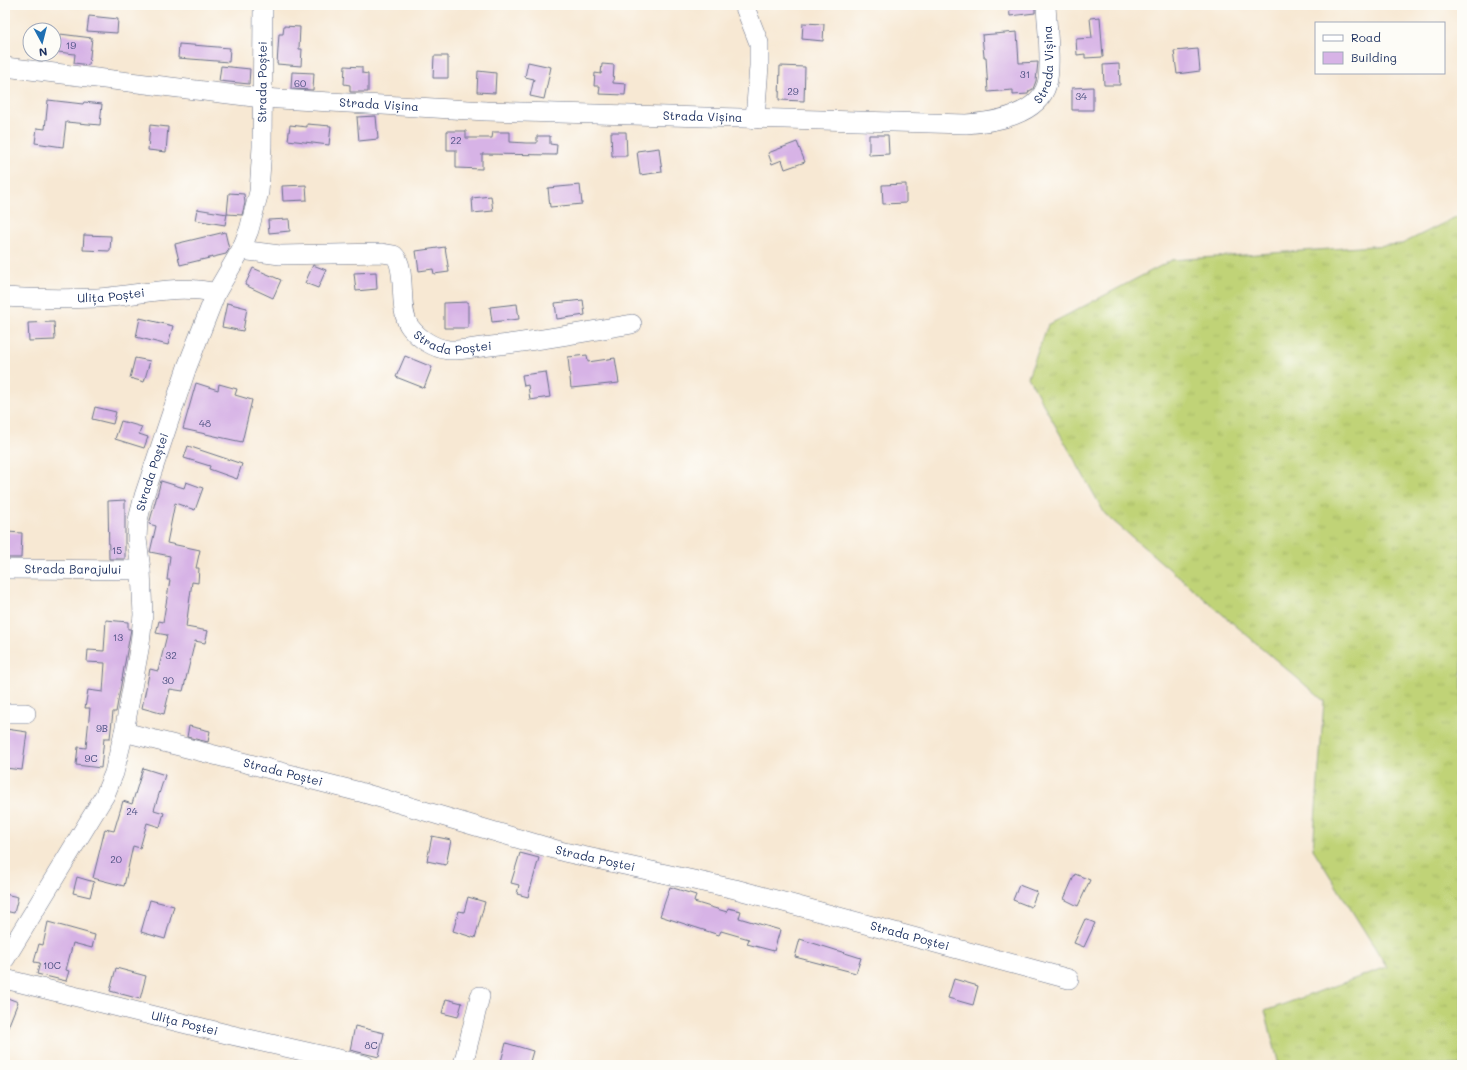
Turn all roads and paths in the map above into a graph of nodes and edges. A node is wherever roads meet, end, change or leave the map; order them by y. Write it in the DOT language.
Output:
graph roads {
  1 [pos="258,5"];
  2 [pos="744,5"];
  3 [pos="1046,5"];
  4 [pos="5,68"];
  5 [pos="262,98"];
  6 [pos="755,119"];
  7 [pos="241,250"];
  8 [pos="216,293"];
  9 [pos="5,297"];
  10 [pos="632,324"];
  11 [pos="5,569"];
  12 [pos="141,570"];
  13 [pos="5,713"];
  14 [pos="26,713"];
  15 [pos="124,732"];
  16 [pos="5,959"];
  17 [pos="5,979"];
  18 [pos="1069,979"];
  19 [pos="480,996"];
  20 [pos="365,1065"];
  21 [pos="463,1065"];
  1 -- 5 [label="street, Strada Poștei"];
  2 -- 6 [label="street, Strada Vișina"];
  3 -- 6 [label="street, Strada Vișina"];
  4 -- 5 [label="street, Strada Vișina"];
  5 -- 6 [label="street, Strada Vișina"];
  5 -- 7 [label="street, Strada Poștei"];
  7 -- 8 [label="street, Strada Poștei"];
  7 -- 10 [label="street, Strada Poștei"];
  8 -- 9 [label="street, Ulița Poștei"];
  8 -- 12 [label="street, Strada Poștei"];
  11 -- 12 [label="street, Strada Barajului"];
  12 -- 15 [label="street, Strada Poștei"];
  13 -- 14 [label="street"];
  15 -- 16 [label="street, Strada Poștei"];
  15 -- 18 [label="street, Strada Poștei"];
  17 -- 20 [label="street, Ulița Poștei"];
  19 -- 21 [label="street"];
}
